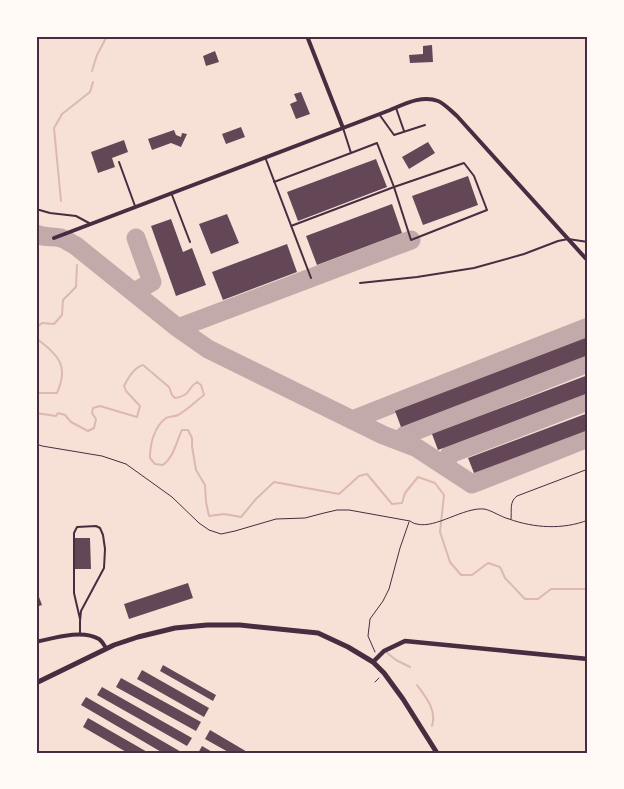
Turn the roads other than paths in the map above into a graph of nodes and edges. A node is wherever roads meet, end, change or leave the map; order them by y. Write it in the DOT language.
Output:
graph roads {
  1 [pos="307,36"];
  2 [pos="396,108"];
  3 [pos="379,114"];
  4 [pos="425,125"];
  5 [pos="343,128"];
  6 [pos="404,131"];
  7 [pos="352,152"];
  8 [pos="265,157"];
  9 [pos="119,162"];
  10 [pos="274,182"];
  11 [pos="394,187"];
  12 [pos="171,193"];
  13 [pos="135,206"];
  14 [pos="36,209"];
  15 [pos="89,223"];
  16 [pos="291,226"];
  17 [pos="54,238"];
  18 [pos="568,239"];
  19 [pos="190,242"];
  20 [pos="588,242"];
  21 [pos="588,261"];
  22 [pos="311,278"];
  23 [pos="360,283"];
  24 [pos="80,619"];
  25 [pos="80,634"];
  26 [pos="36,642"];
  27 [pos="106,648"];
  28 [pos="588,659"];
  29 [pos="373,662"];
  30 [pos="36,682"];
  31 [pos="436,753"];
  1 -- 5 [label="street"];
  2 -- 3 [label="street"];
  2 -- 6 [label="lane"];
  2 -- 18 [label="street"];
  3 -- 5 [label="street"];
  3 -- 6 [label="lane"];
  4 -- 6 [label="lane"];
  5 -- 7 [label="lane"];
  5 -- 8 [label="street"];
  7 -- 10 [label="lane"];
  7 -- 11 [label="lane"];
  8 -- 10 [label="lane"];
  8 -- 12 [label="street"];
  9 -- 13 [label="lane"];
  10 -- 16 [label="lane"];
  11 -- 11 [label="lane"];
  11 -- 16 [label="lane"];
  12 -- 13 [label="street"];
  12 -- 19 [label="lane"];
  13 -- 15 [label="street"];
  14 -- 15 [label="lane"];
  15 -- 17 [label="street"];
  16 -- 22 [label="lane"];
  18 -- 20 [label="lane"];
  18 -- 21 [label="street"];
  18 -- 23 [label="lane"];
  24 -- 24 [label="lane"];
  24 -- 25 [label="lane"];
  25 -- 26 [label="street"];
  25 -- 27 [label="street"];
  27 -- 29 [label="main road"];
  27 -- 30 [label="main road"];
  28 -- 29 [label="street"];
  29 -- 31 [label="main road"];
}
